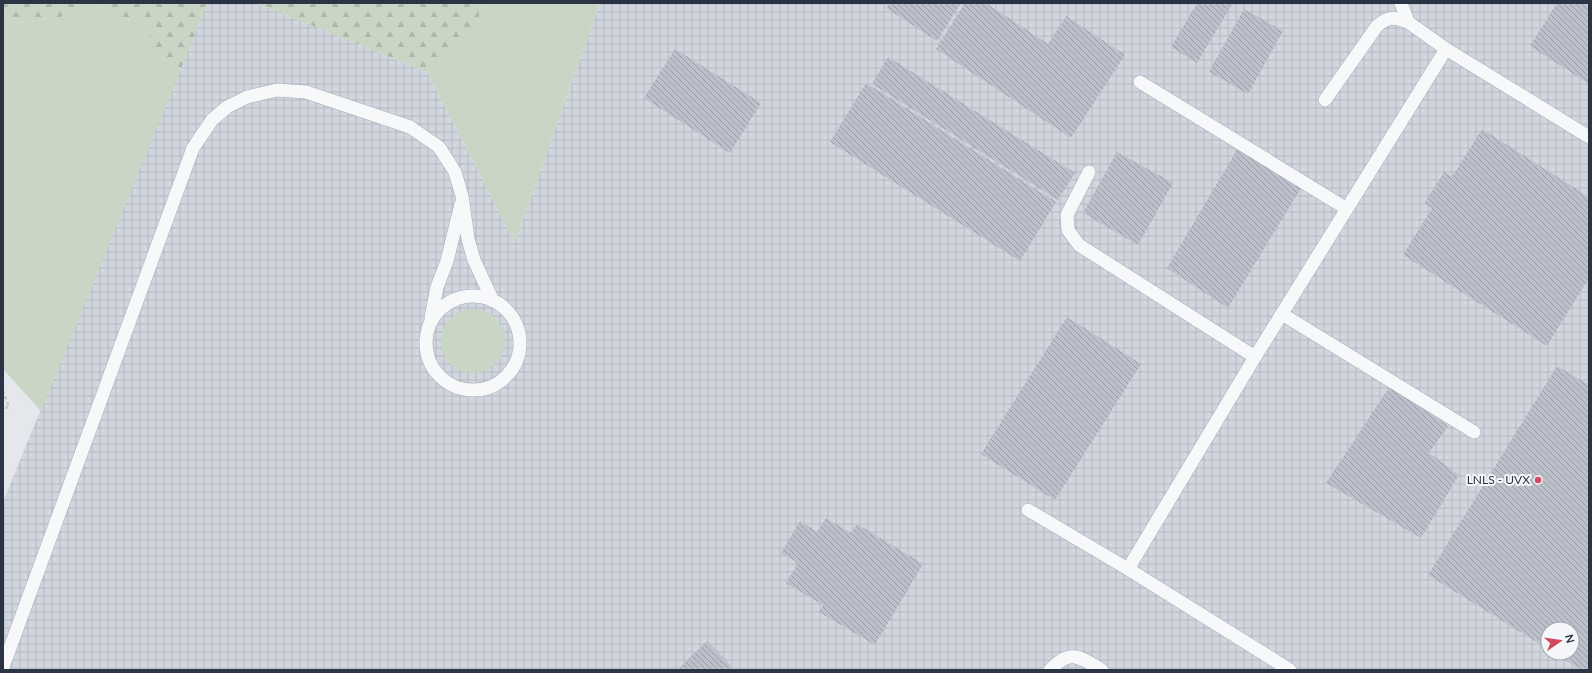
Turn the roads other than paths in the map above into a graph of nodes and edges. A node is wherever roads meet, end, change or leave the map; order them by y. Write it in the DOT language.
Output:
graph roads {
  1 [pos="1401,3"];
  2 [pos="1408,22"];
  3 [pos="1446,49"];
  4 [pos="1140,82"];
  5 [pos="1325,100"];
  6 [pos="1589,137"];
  7 [pos="1089,172"];
  8 [pos="462,196"];
  9 [pos="1347,209"];
  10 [pos="492,299"];
  11 [pos="1282,314"];
  12 [pos="431,321"];
  13 [pos="1255,357"];
  14 [pos="1474,432"];
  15 [pos="1028,510"];
  16 [pos="1128,569"];
  17 [pos="3,667"];
  18 [pos="1050,670"];
  19 [pos="1102,670"];
  20 [pos="1290,670"];
  1 -- 2 [label="lane"];
  2 -- 3 [label="lane"];
  2 -- 5 [label="lane"];
  3 -- 6 [label="lane"];
  3 -- 9 [label="lane"];
  4 -- 9 [label="lane"];
  7 -- 13 [label="lane"];
  8 -- 10 [label="lane"];
  8 -- 12 [label="lane"];
  8 -- 17 [label="lane"];
  9 -- 11 [label="lane"];
  10 -- 12 [label="lane"];
  10 -- 12 [label="lane"];
  11 -- 13 [label="lane"];
  11 -- 14 [label="lane"];
  13 -- 16 [label="lane"];
  15 -- 16 [label="lane"];
  16 -- 20 [label="lane"];
  18 -- 19 [label="lane"];
}
